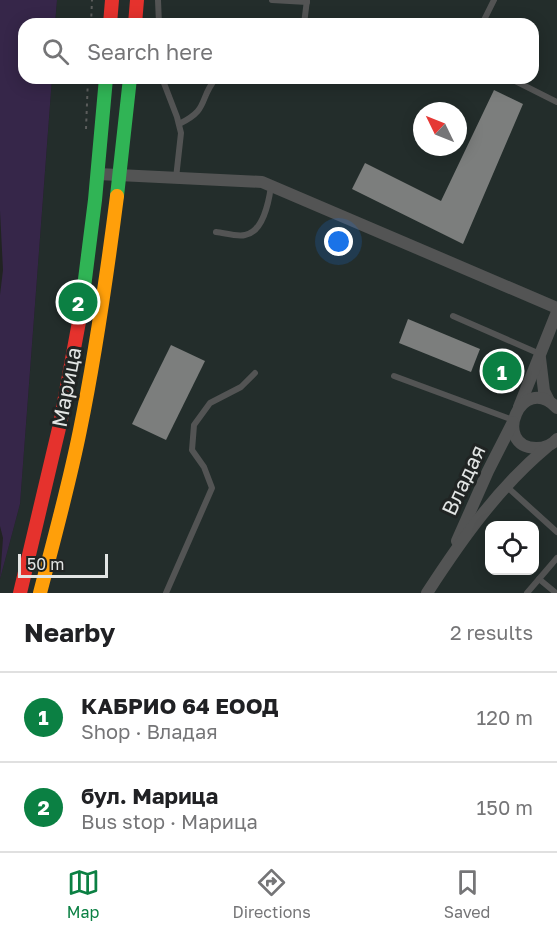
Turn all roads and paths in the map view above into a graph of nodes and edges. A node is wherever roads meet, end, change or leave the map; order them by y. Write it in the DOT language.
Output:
graph roads {
  1 [pos="93,0"];
  2 [pos="112,0"];
  3 [pos="137,0"];
  4 [pos="158,0"];
  5 [pos="272,0"];
  6 [pos="494,0"];
  7 [pos="307,1"];
  8 [pos="92,18"];
  9 [pos="110,18"];
  10 [pos="136,18"];
  11 [pos="159,18"];
  12 [pos="305,18"];
  13 [pos="485,18"];
  14 [pos="88,84"];
  15 [pos="106,84"];
  16 [pos="129,84"];
  17 [pos="164,84"];
  18 [pos="213,84"];
  19 [pos="521,84"];
  20 [pos="557,102"];
  21 [pos="179,124"];
  22 [pos="86,136"];
  23 [pos="98,174"];
  24 [pos="120,176"];
  25 [pos="176,179"];
  26 [pos="272,186"];
  27 [pos="216,232"];
  28 [pos="557,310"];
  29 [pos="453,316"];
  30 [pos="540,356"];
  31 [pos="255,373"];
  32 [pos="394,376"];
  33 [pos="553,404"];
  34 [pos="519,407"];
  35 [pos="513,421"];
  36 [pos="554,443"];
  37 [pos="505,485"];
  38 [pos="557,532"];
  39 [pos="452,556"];
  40 [pos="557,558"];
  41 [pos="539,579"];
  42 [pos="20,593"];
  43 [pos="40,593"];
  44 [pos="166,593"];
  45 [pos="427,593"];
  46 [pos="527,593"];
  47 [pos="556,593"];
  1 -- 8 [label="path"];
  2 -- 9 [label="street"];
  3 -- 10 [label="street"];
  4 -- 11 [label="lane"];
  5 -- 7 [label="lane"];
  6 -- 13 [label="lane"];
  7 -- 12 [label="lane"];
  14 -- 22 [label="path"];
  15 -- 23 [label="street, Марица"];
  16 -- 24 [label="street, Марица"];
  17 -- 21 [label="lane"];
  18 -- 21 [label="lane"];
  19 -- 20 [label="lane"];
  21 -- 25 [label="lane"];
  23 -- 24 [label="street"];
  23 -- 42 [label="street, Марица"];
  24 -- 25 [label="street"];
  24 -- 43 [label="street, Марица"];
  25 -- 26 [label="street"];
  26 -- 27 [label="lane"];
  26 -- 28 [label="street"];
  28 -- 30 [label="street, Владая"];
  29 -- 30 [label="lane"];
  30 -- 33 [label="street, Владая"];
  30 -- 34 [label="street, Владая"];
  31 -- 44 [label="lane"];
  32 -- 35 [label="lane"];
  33 -- 34 [label="street, Владая"];
  34 -- 35 [label="street, Владая"];
  35 -- 36 [label="street, Владая"];
  35 -- 39 [label="street, Владая"];
  36 -- 37 [label="street, Владая"];
  37 -- 38 [label="lane"];
  37 -- 39 [label="street, Владая"];
  39 -- 45 [label="street, Владая"];
  40 -- 41 [label="lane"];
  41 -- 46 [label="lane"];
  41 -- 47 [label="lane"];
}
